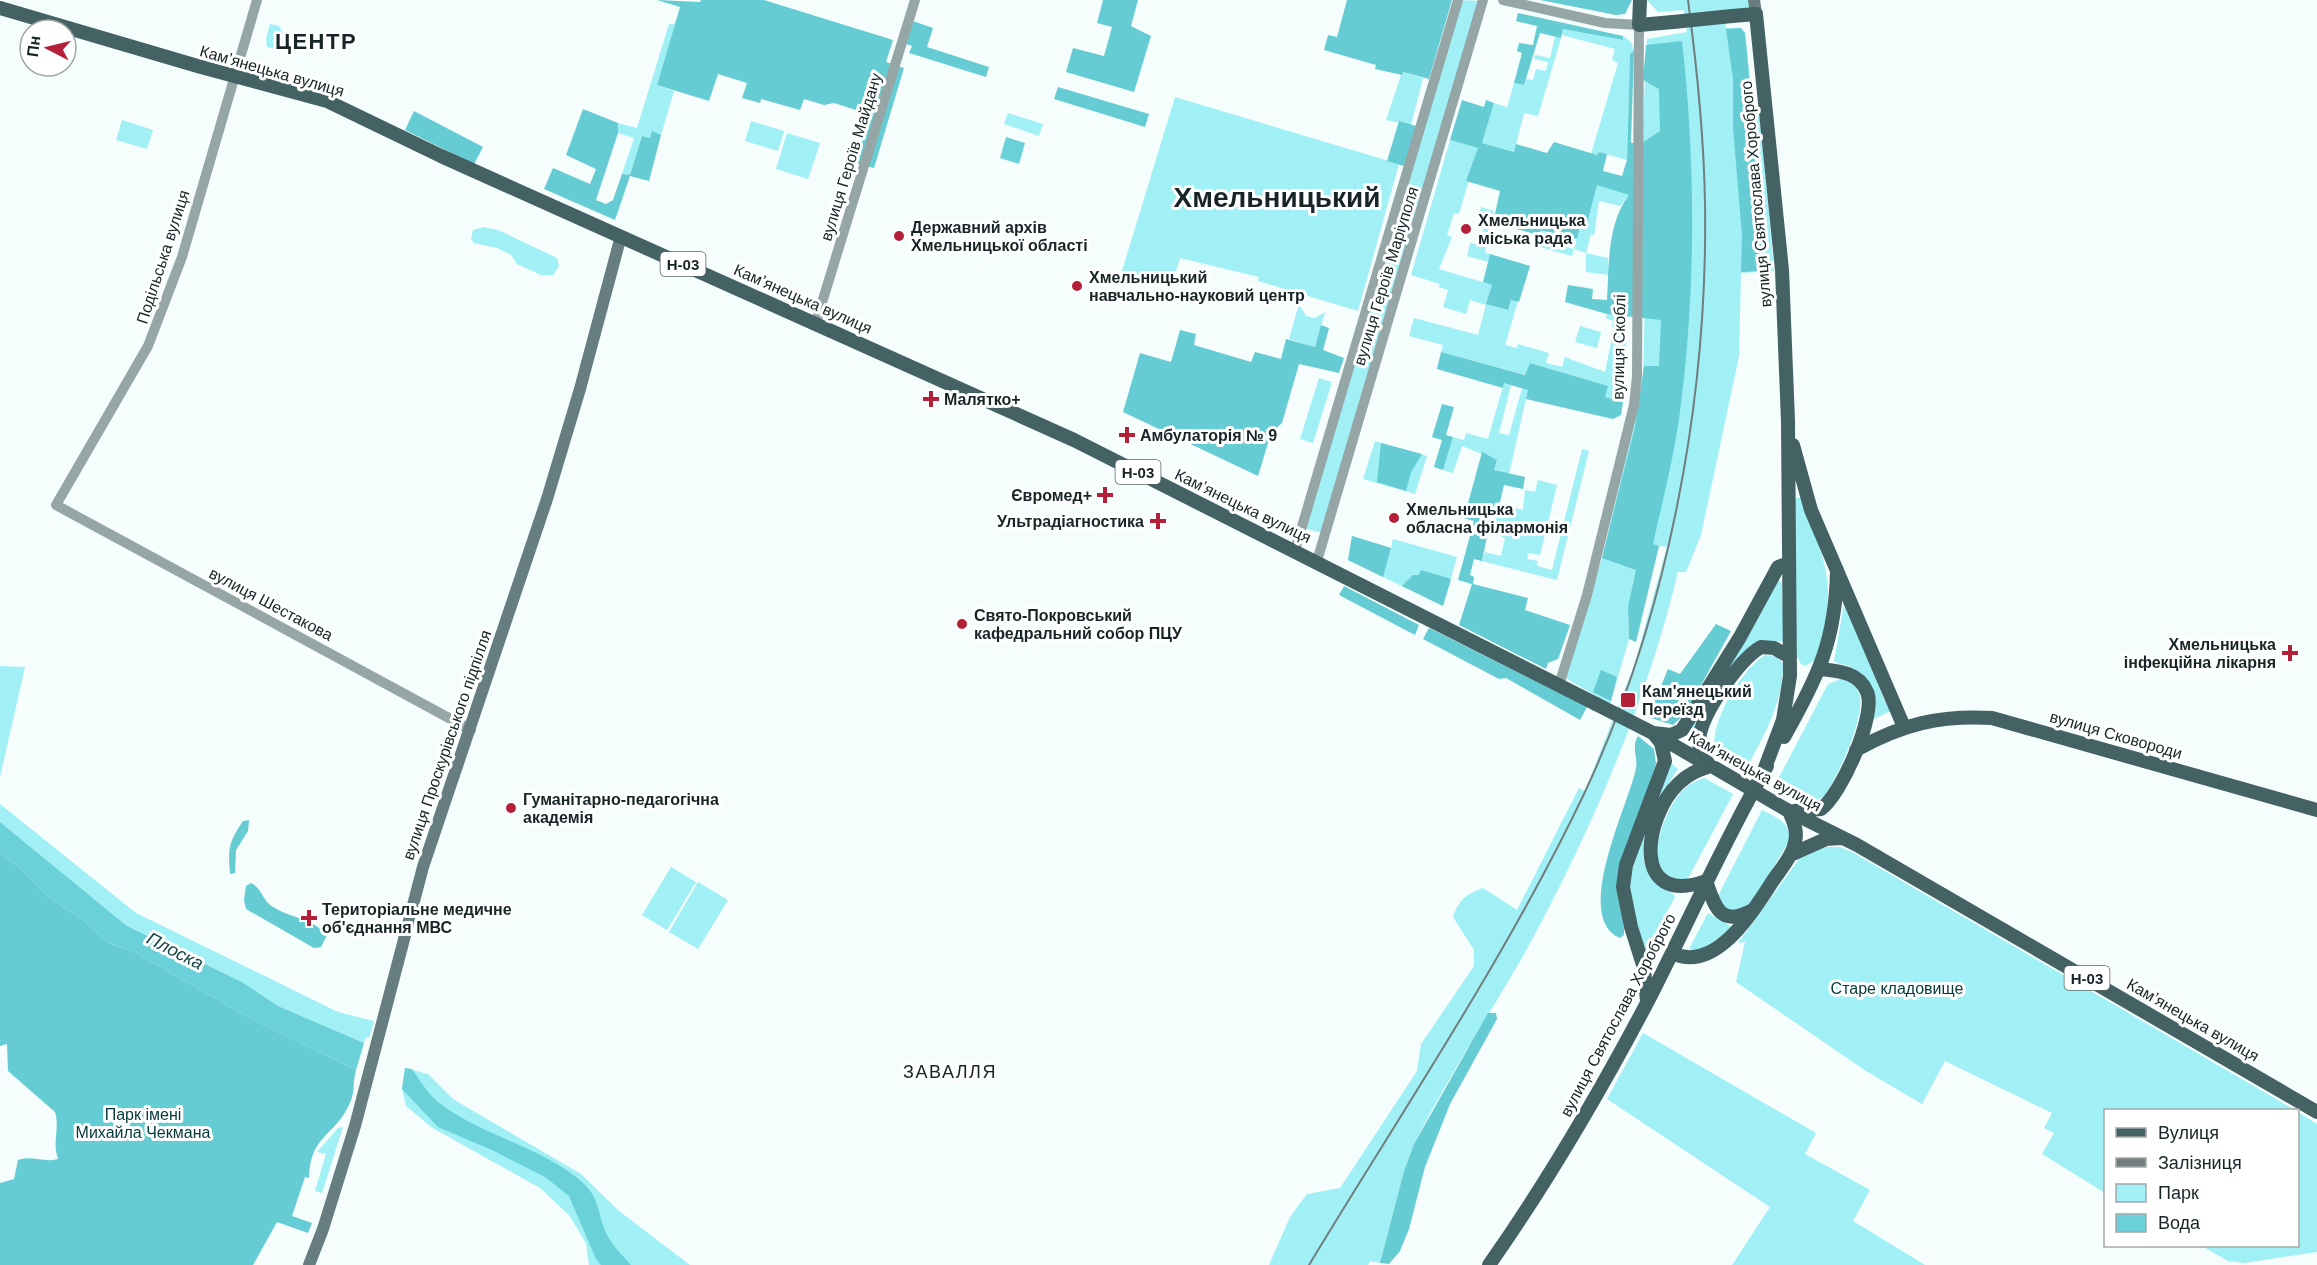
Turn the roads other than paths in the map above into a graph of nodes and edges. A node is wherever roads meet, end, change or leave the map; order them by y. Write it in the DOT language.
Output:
graph roads {
  1 [pos="257,0"];
  2 [pos="915,0"];
  3 [pos="1458,0"];
  4 [pos="1483,0"];
  5 [pos="1503,0"];
  6 [pos="1640,0"];
  7 [pos="1755,7"];
  8 [pos="0,8"];
  9 [pos="1640,25"];
  10 [pos="234,76"];
  11 [pos="621,236"];
  12 [pos="816,322"];
  13 [pos="1788,421"];
  14 [pos="56,505"];
  15 [pos="1294,550"];
  16 [pos="1317,561"];
  17 [pos="1789,563"];
  18 [pos="1837,570"];
  19 [pos="1790,657"];
  20 [pos="1820,669"];
  21 [pos="1559,685"];
  22 [pos="1904,727"];
  23 [pos="471,730"];
  24 [pos="1652,732"];
  25 [pos="1856,750"];
  26 [pos="1713,767"];
  27 [pos="1763,773"];
  28 [pos="1788,810"];
  29 [pos="2317,810"];
  30 [pos="1843,838"];
  31 [pos="1790,855"];
  32 [pos="1706,880"];
  33 [pos="1755,909"];
  34 [pos="1672,953"];
  35 [pos="1647,1001"];
  36 [pos="2317,1112"];
  37 [pos="309,1265"];
  38 [pos="1489,1265"];
  1 -- 10 [label="street, Подільська вулиця"];
  2 -- 12 [label="street, вулиця Героїв Майдану"];
  3 -- 15 [label="street, вулиця Героїв Маріуполя"];
  4 -- 16 [label="street, вулиця Героїв Маріуполя"];
  5 -- 9 [label="street"];
  6 -- 9 [label="main road, вулиця Скоблі"];
  7 -- 9 [label="main road, bridge"];
  7 -- 13 [label="main road, вулиця Святослава Хороброго"];
  8 -- 10 [label="main road, Камʼянецька вулиця"];
  9 -- 21 [label="street, вулиця Скоблі"];
  10 -- 11 [label="main road, Камʼянецька вулиця / Н-03"];
  10 -- 14 [label="street, Подільська вулиця"];
  11 -- 12 [label="main road, Камʼянецька вулиця / Н-03"];
  11 -- 23 [label="main road, вулиця Проскурівського підпілля"];
  12 -- 15 [label="main road, Камʼянецька вулиця / Н-03"];
  13 -- 17 [label="main road, вулиця Святослава Хороброго"];
  13 -- 18 [label="main road, вулиця Святослава Хороброго"];
  14 -- 23 [label="street, вулиця Шестакова"];
  15 -- 16 [label="main road, Камʼянецька вулиця / Н-03"];
  16 -- 21 [label="main road, Камʼянецька вулиця / Н-03"];
  17 -- 19 [label="main road, вулиця Святослава Хороброго"];
  17 -- 24 [label="main road"];
  18 -- 20 [label="main road, вулиця Святослава Хороброго"];
  18 -- 22 [label="main road"];
  19 -- 26 [label="main road"];
  19 -- 27 [label="main road, вулиця Святослава Хороброго"];
  20 -- 25 [label="main road"];
  20 -- 27 [label="main road, вулиця Святослава Хороброго"];
  21 -- 24 [label="main road, Камʼянецька вулиця / Н-03, bridge"];
  22 -- 25 [label="main road, вулиця Сковороди"];
  22 -- 29 [label="main road, вулиця Сковороди"];
  23 -- 37 [label="main road, вулиця Проскурівського підпілля"];
  24 -- 26 [label="main road, Камʼянецька вулиця / Н-03"];
  24 -- 35 [label="main road"];
  25 -- 28 [label="main road"];
  26 -- 28 [label="main road, Камʼянецька вулиця / Н-03, bridge"];
  26 -- 32 [label="main road"];
  27 -- 32 [label="main road, вулиця Святослава Хороброго"];
  28 -- 30 [label="main road, Камʼянецька вулиця / Н-03"];
  28 -- 31 [label="main road"];
  30 -- 31 [label="main road"];
  30 -- 36 [label="main road, Камʼянецька вулиця / Н-03"];
  31 -- 33 [label="main road"];
  32 -- 33 [label="main road"];
  32 -- 34 [label="main road, вулиця Святослава Хороброго"];
  33 -- 34 [label="main road"];
  34 -- 35 [label="main road, вулиця Святослава Хороброго"];
  35 -- 38 [label="main road, вулиця Святослава Хороброго"];
}
